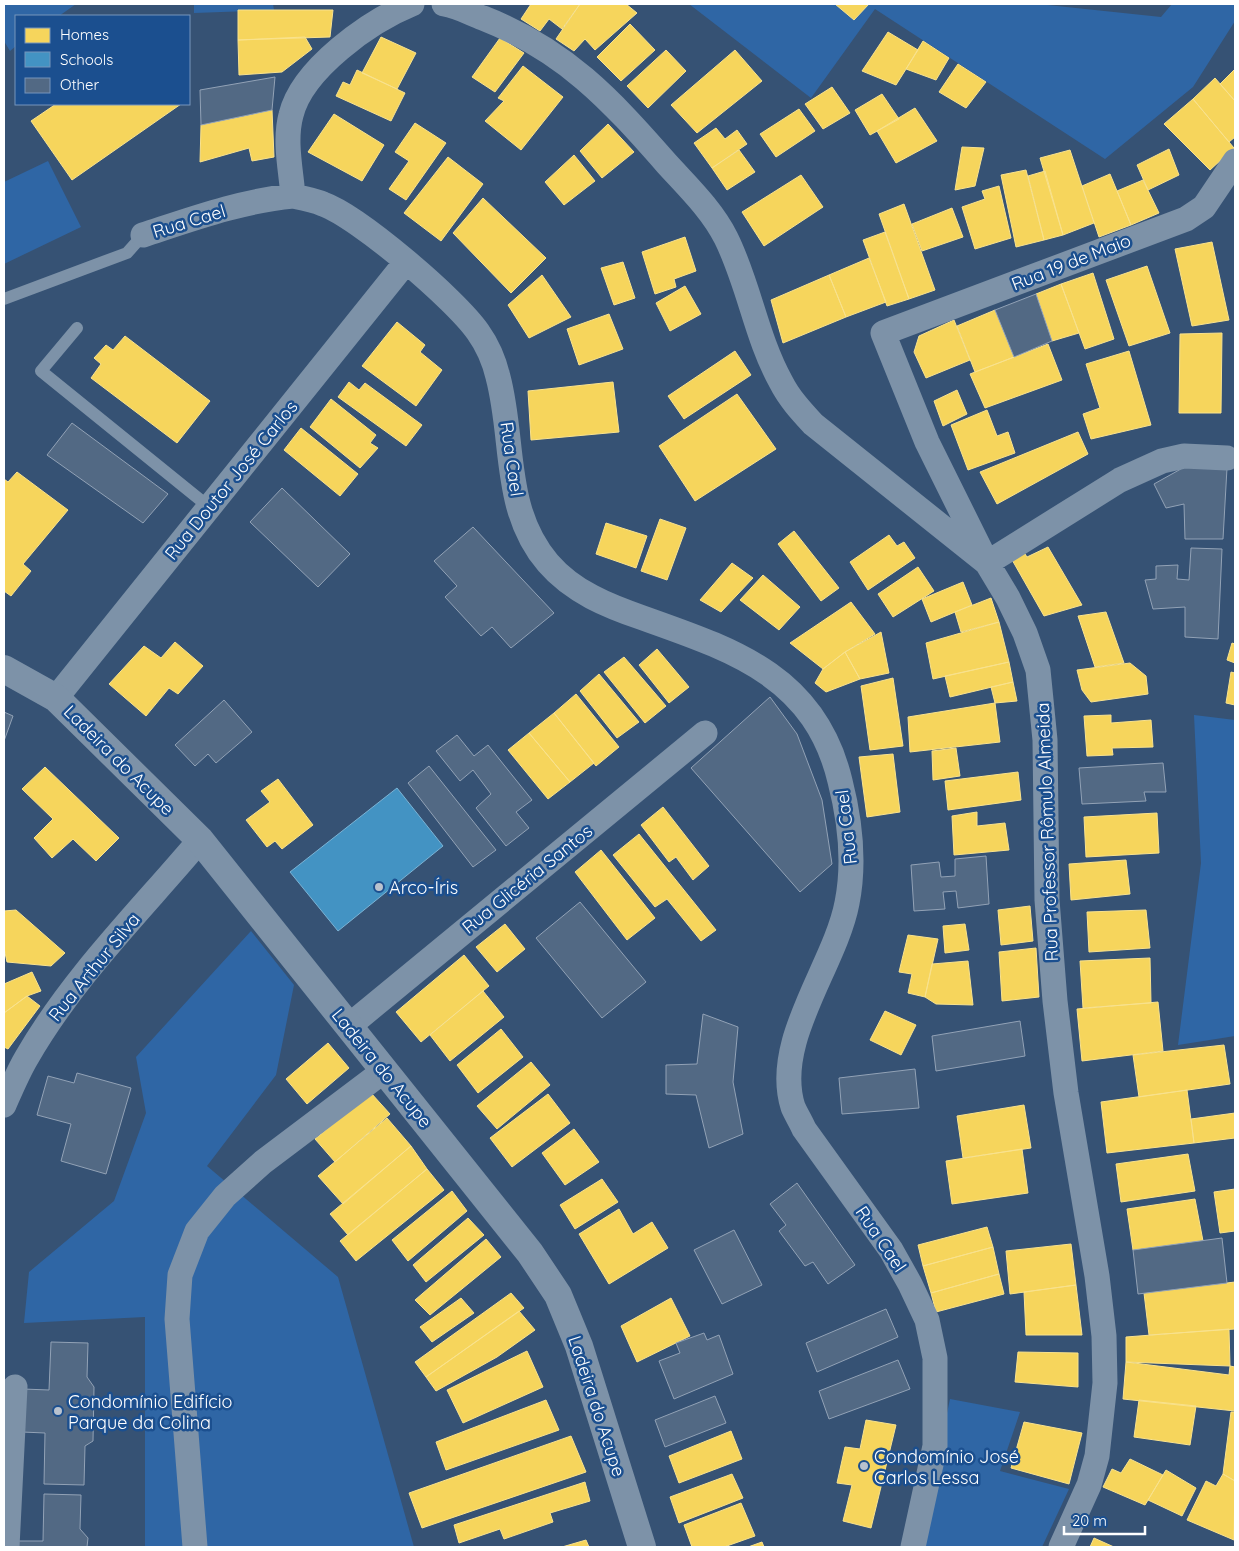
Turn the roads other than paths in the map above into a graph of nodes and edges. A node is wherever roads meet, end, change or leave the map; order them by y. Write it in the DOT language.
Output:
graph roads {
  1 [pos="412,4"];
  2 [pos="444,4"];
  3 [pos="1235,161"];
  4 [pos="293,196"];
  5 [pos="143,235"];
  6 [pos="406,262"];
  7 [pos="4,299"];
  8 [pos="77,328"];
  9 [pos="1227,458"];
  10 [pos="209,507"];
  11 [pos="987,563"];
  12 [pos="4,669"];
  13 [pos="56,698"];
  14 [pos="705,733"];
  15 [pos="200,840"];
  16 [pos="349,1026"];
  17 [pos="385,1070"];
  18 [pos="4,1105"];
  19 [pos="15,1387"];
  20 [pos="7,1547"];
  21 [pos="195,1547"];
  22 [pos="642,1547"];
  23 [pos="912,1547"];
  24 [pos="1062,1547"];
  1 -- 4 [label="street"];
  2 -- 11 [label="street, Rua Professor Rômulo Almeida"];
  3 -- 11 [label="street, Rua 19 de Maio"];
  4 -- 5 [label="street, Rua Cael"];
  4 -- 6 [label="street"];
  5 -- 7 [label="lane"];
  6 -- 10 [label="street, Rua Doutor José Carlos"];
  6 -- 23 [label="street, Rua Cael"];
  8 -- 10 [label="lane"];
  9 -- 11 [label="street"];
  10 -- 13 [label="street, Rua Doutor José Carlos"];
  11 -- 24 [label="street, Rua Professor Rômulo Almeida"];
  12 -- 13 [label="street, Ladeira do Acupe"];
  13 -- 15 [label="street, Ladeira do Acupe"];
  14 -- 16 [label="street, Rua Glicéria Santos"];
  15 -- 16 [label="street, Ladeira do Acupe"];
  15 -- 18 [label="street, Rua Arthur Silva"];
  16 -- 17 [label="street, Ladeira do Acupe"];
  17 -- 21 [label="street"];
  17 -- 22 [label="street, Ladeira do Acupe"];
  19 -- 20 [label="street"];
}
